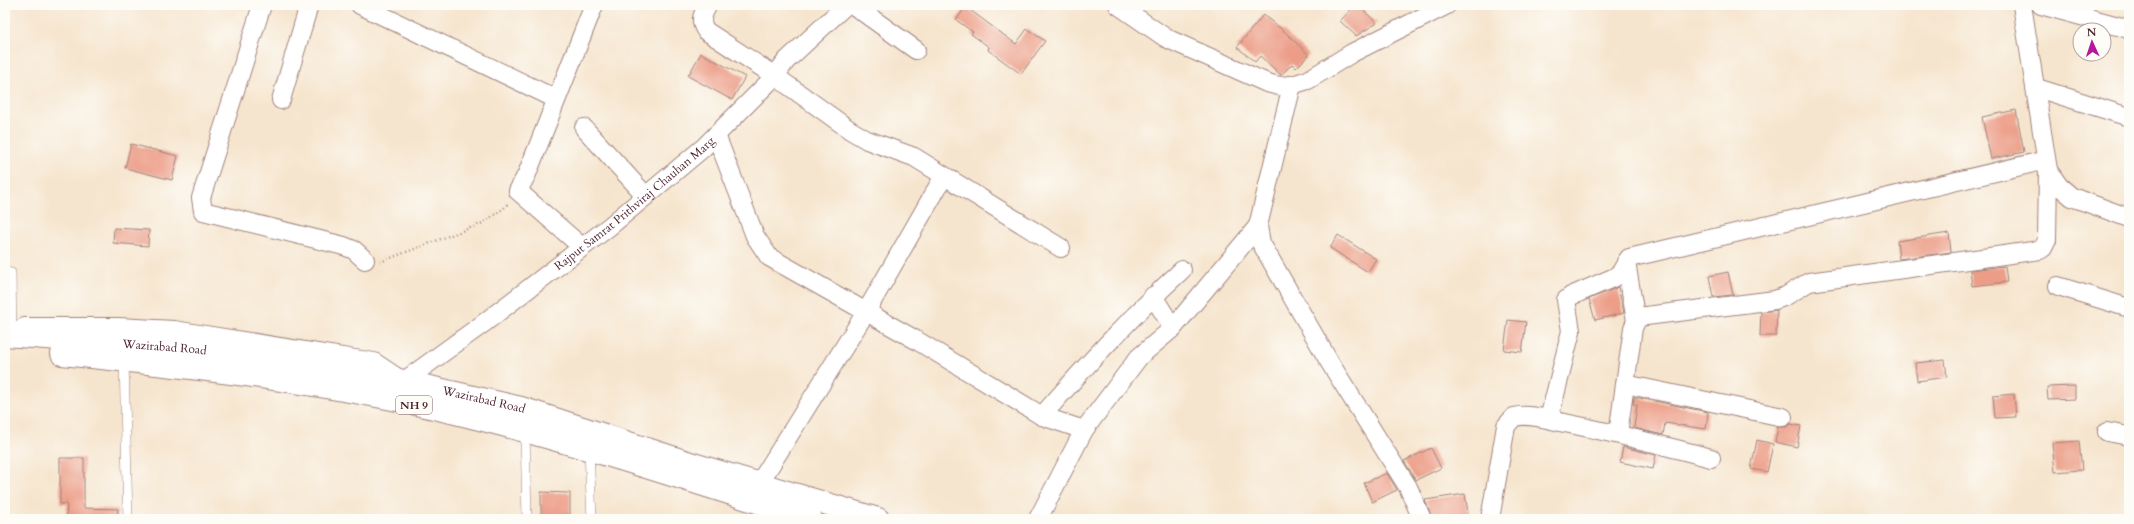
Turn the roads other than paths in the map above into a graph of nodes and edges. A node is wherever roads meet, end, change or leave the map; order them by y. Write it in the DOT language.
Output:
graph roads {
  1 [pos="262,5"];
  2 [pos="309,5"];
  3 [pos="360,5"];
  4 [pos="594,5"];
  5 [pos="708,5"];
  6 [pos="846,5"];
  7 [pos="853,5"];
  8 [pos="1118,5"];
  9 [pos="1447,5"];
  10 [pos="2022,5"];
  11 [pos="2041,5"];
  12 [pos="2129,29"];
  13 [pos="916,50"];
  14 [pos="775,76"];
  15 [pos="1292,85"];
  16 [pos="2036,88"];
  17 [pos="556,99"];
  18 [pos="281,100"];
  19 [pos="2129,117"];
  20 [pos="584,128"];
  21 [pos="716,135"];
  22 [pos="2047,165"];
  23 [pos="944,176"];
  24 [pos="646,196"];
  25 [pos="2129,218"];
  26 [pos="1258,226"];
  27 [pos="582,247"];
  28 [pos="1061,248"];
  29 [pos="365,260"];
  30 [pos="1626,262"];
  31 [pos="1182,270"];
  32 [pos="5,272"];
  33 [pos="2058,286"];
  34 [pos="1153,296"];
  35 [pos="2129,308"];
  36 [pos="866,312"];
  37 [pos="1636,321"];
  38 [pos="1173,328"];
  39 [pos="7,340"];
  40 [pos="124,360"];
  41 [pos="1625,384"];
  42 [pos="403,392"];
  43 [pos="1042,416"];
  44 [pos="1783,417"];
  45 [pos="1549,420"];
  46 [pos="1084,430"];
  47 [pos="525,431"];
  48 [pos="2107,432"];
  49 [pos="1618,434"];
  50 [pos="2129,436"];
  51 [pos="589,451"];
  52 [pos="1711,458"];
  53 [pos="760,482"];
  54 [pos="128,519"];
  55 [pos="527,519"];
  56 [pos="592,519"];
  57 [pos="810,519"];
  58 [pos="878,519"];
  59 [pos="1038,519"];
  60 [pos="1422,519"];
  61 [pos="1490,519"];
  1 -- 29 [label="street"];
  2 -- 18 [label="street"];
  3 -- 17 [label="street"];
  4 -- 17 [label="street"];
  5 -- 14 [label="street"];
  6 -- 14 [label="street, Rajput Samrat Prithviraj Chauhan Marg"];
  7 -- 13 [label="street"];
  8 -- 15 [label="street"];
  9 -- 15 [label="street"];
  10 -- 16 [label="street"];
  11 -- 12 [label="street"];
  14 -- 21 [label="street, Rajput Samrat Prithviraj Chauhan Marg"];
  14 -- 23 [label="street"];
  15 -- 26 [label="street"];
  16 -- 19 [label="street"];
  16 -- 22 [label="street"];
  17 -- 27 [label="street"];
  20 -- 24 [label="street"];
  21 -- 24 [label="street, Rajput Samrat Prithviraj Chauhan Marg"];
  21 -- 36 [label="street"];
  22 -- 25 [label="street"];
  22 -- 30 [label="street"];
  22 -- 37 [label="street"];
  23 -- 28 [label="street"];
  23 -- 36 [label="street"];
  24 -- 27 [label="street, Rajput Samrat Prithviraj Chauhan Marg"];
  26 -- 38 [label="street"];
  26 -- 60 [label="street"];
  27 -- 42 [label="street, Rajput Samrat Prithviraj Chauhan Marg"];
  30 -- 37 [label="street"];
  30 -- 45 [label="street"];
  31 -- 34 [label="street"];
  32 -- 39 [label="lane"];
  33 -- 35 [label="street"];
  34 -- 38 [label="street"];
  34 -- 43 [label="street"];
  36 -- 43 [label="street"];
  36 -- 53 [label="street"];
  37 -- 41 [label="street"];
  38 -- 46 [label="street"];
  39 -- 40 [label="highway, Wazirabad Road / NH 9"];
  39 -- 42 [label="highway, Wazirabad Road / NH 9"];
  40 -- 42 [label="highway, Wazirabad Road / NH 9"];
  40 -- 54 [label="lane"];
  41 -- 44 [label="street"];
  41 -- 49 [label="street"];
  42 -- 47 [label="highway, Wazirabad Road / NH 9"];
  42 -- 53 [label="highway, Wazirabad Road / NH 9"];
  43 -- 46 [label="street"];
  45 -- 49 [label="street"];
  45 -- 61 [label="street"];
  46 -- 59 [label="street"];
  47 -- 51 [label="highway, Wazirabad Road / NH 9"];
  47 -- 55 [label="lane"];
  48 -- 50 [label="street"];
  49 -- 52 [label="street"];
  51 -- 56 [label="lane"];
  51 -- 57 [label="highway, Wazirabad Road / NH 9"];
  53 -- 58 [label="highway, Wazirabad Road / NH 9"];
}
